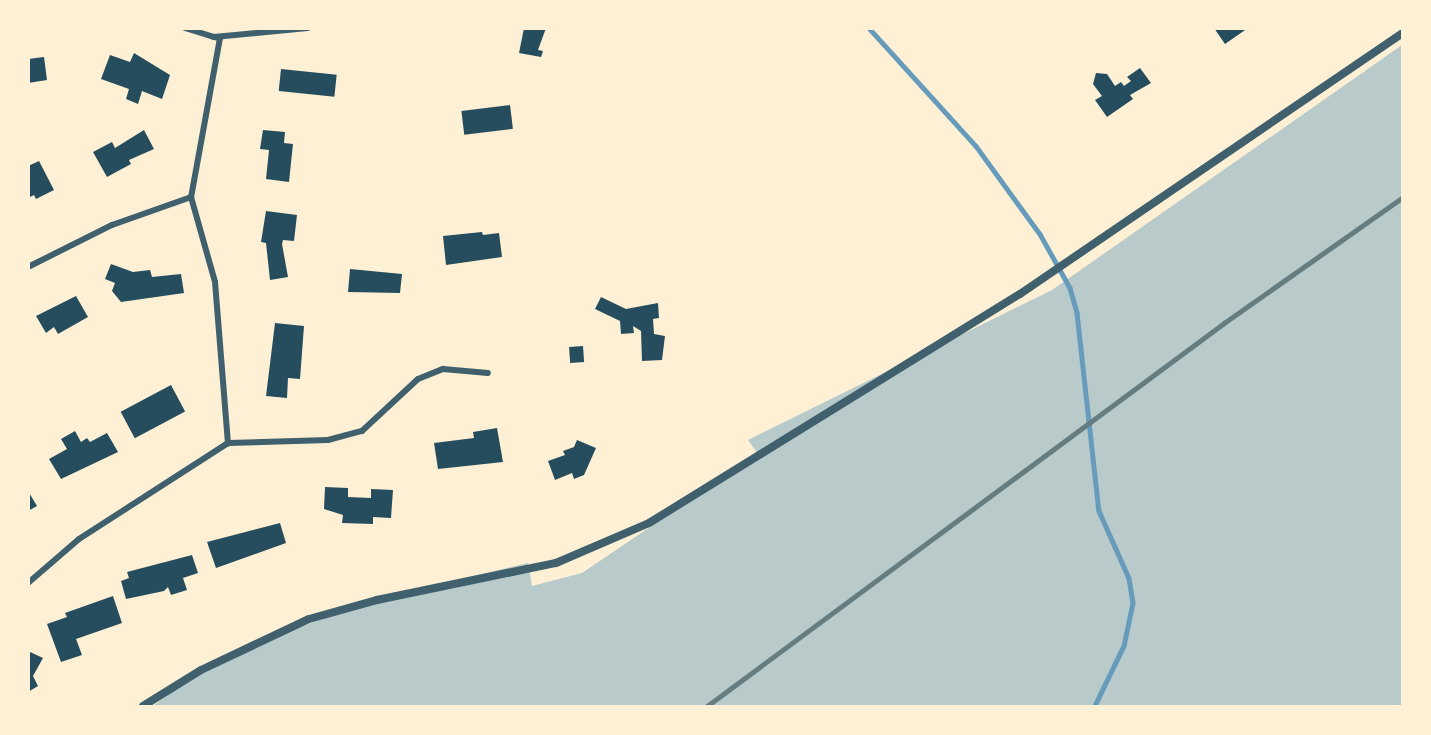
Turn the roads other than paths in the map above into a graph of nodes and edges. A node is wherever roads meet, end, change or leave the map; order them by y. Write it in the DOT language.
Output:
graph roads {
  1 [pos="185,28"];
  2 [pos="308,28"];
  3 [pos="291,29"];
  4 [pos="1402,33"];
  5 [pos="214,37"];
  6 [pos="191,197"];
  7 [pos="28,267"];
  8 [pos="488,373"];
  9 [pos="228,443"];
  10 [pos="28,583"];
  11 [pos="143,706"];
  1 -- 5 [label="street"];
  2 -- 3 [label="street"];
  3 -- 5 [label="street"];
  4 -- 11 [label="street"];
  5 -- 6 [label="street"];
  6 -- 7 [label="street"];
  6 -- 9 [label="street"];
  8 -- 9 [label="street"];
  9 -- 10 [label="street"];
}
